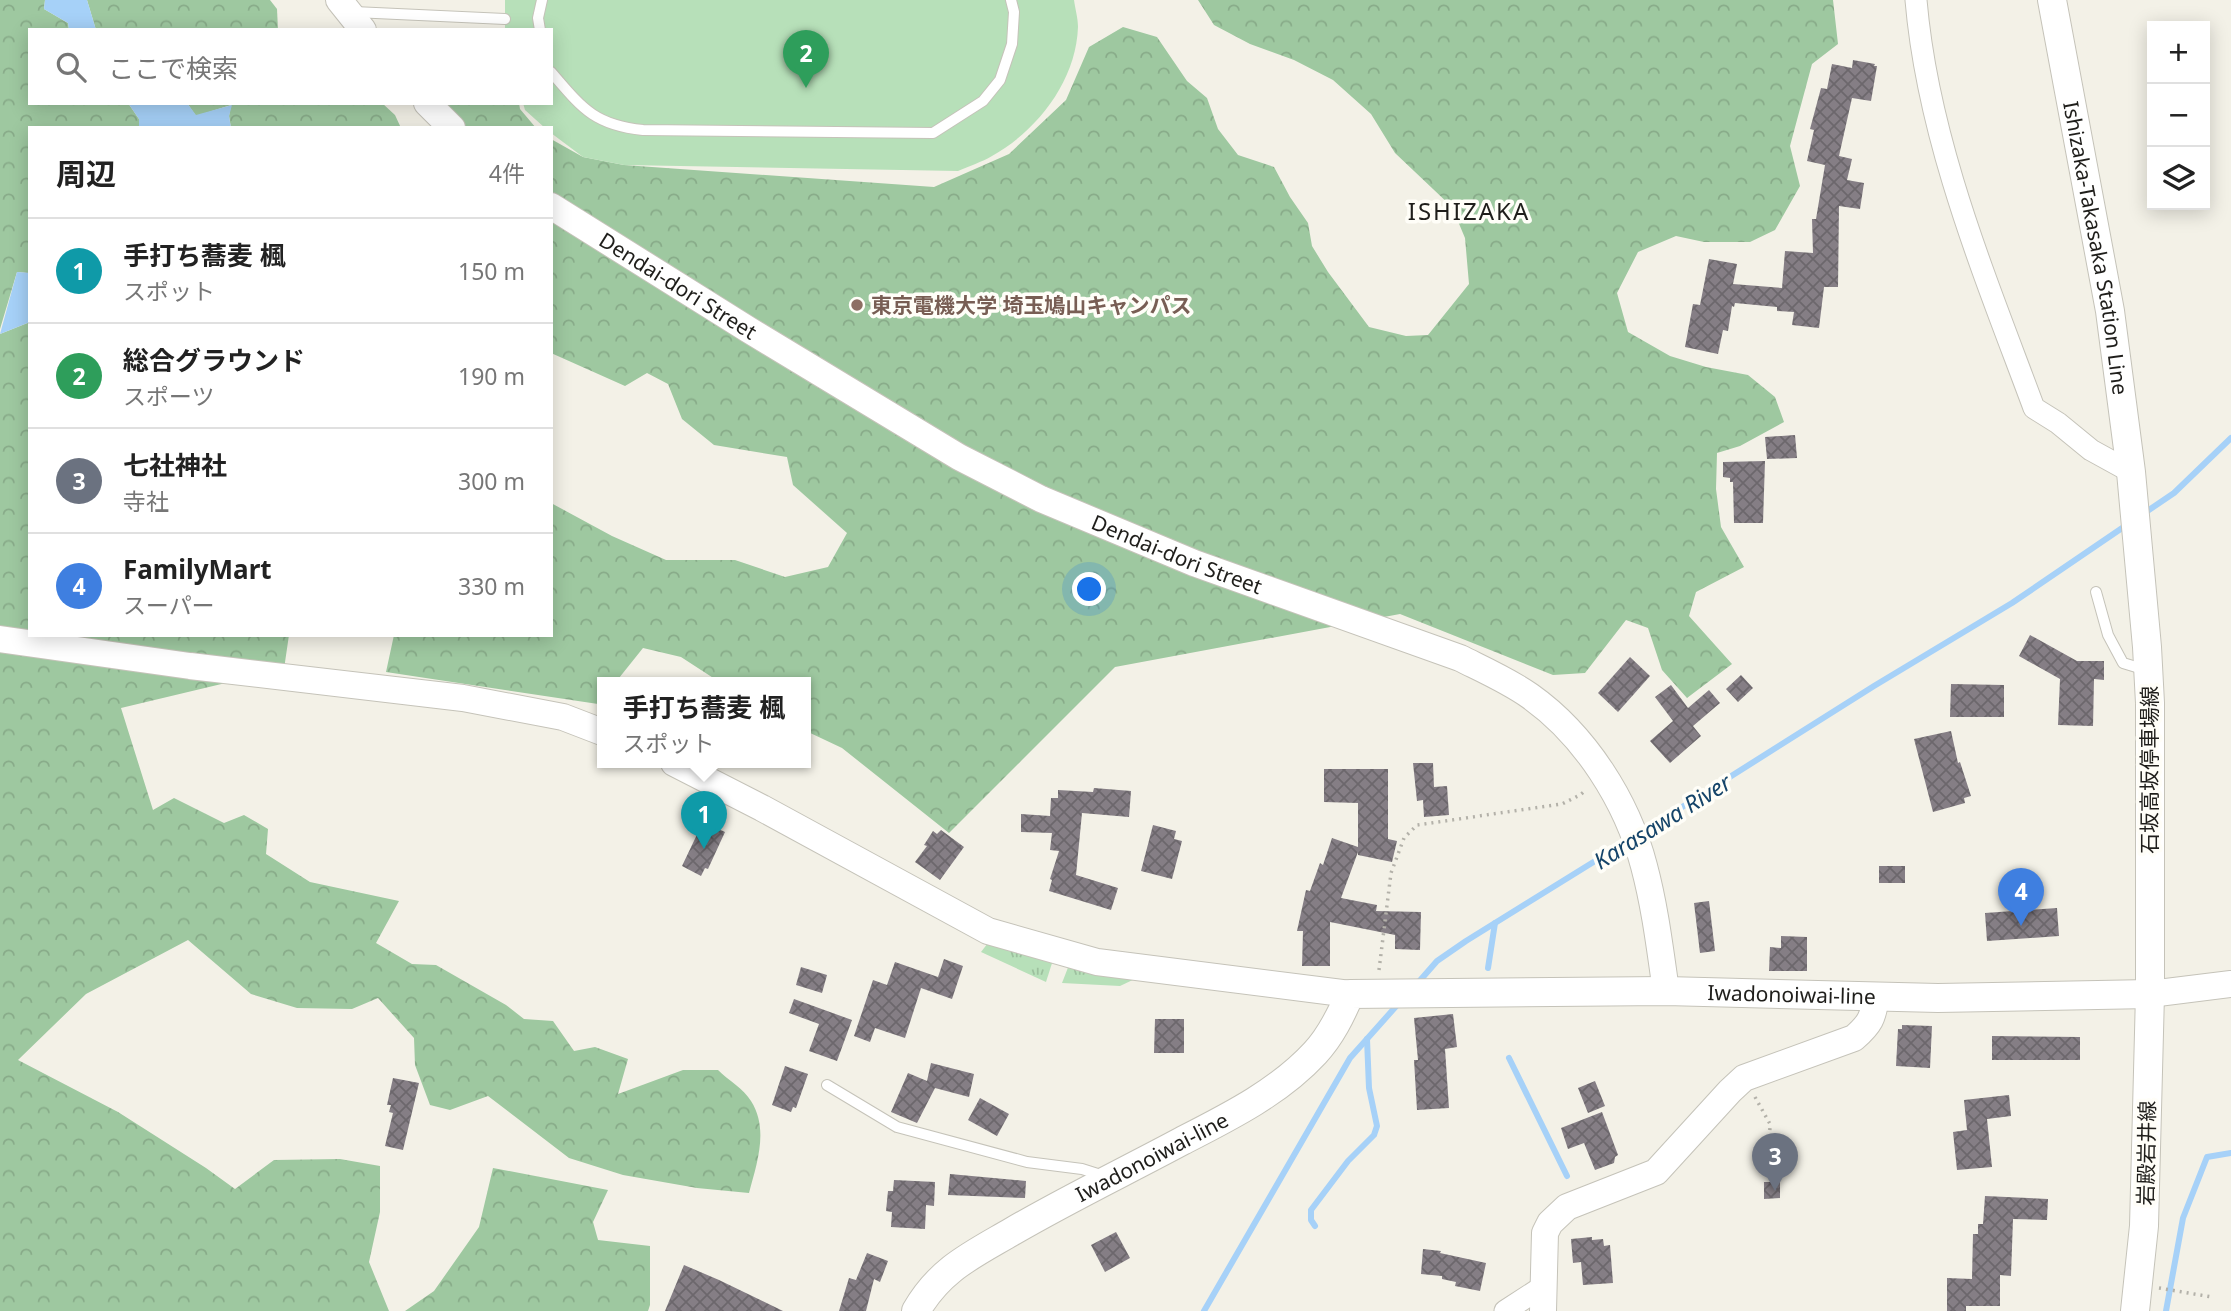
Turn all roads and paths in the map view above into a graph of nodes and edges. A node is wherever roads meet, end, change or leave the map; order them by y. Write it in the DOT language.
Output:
graph roads {
  1 [pos="542,0"];
  2 [pos="1011,0"];
  3 [pos="1916,0"];
  4 [pos="2052,0"];
  5 [pos="350,14"];
  6 [pos="505,19"];
  7 [pos="540,28"];
  8 [pos="553,74"];
  9 [pos="429,105"];
  10 [pos="450,126"];
  11 [pos="553,207"];
  12 [pos="2132,484"];
  13 [pos="2139,547"];
  14 [pos="2096,592"];
  15 [pos="0,639"];
  16 [pos="2148,671"];
  17 [pos="597,730"];
  18 [pos="684,768"];
  19 [pos="1601,774"];
  20 [pos="2231,984"];
  21 [pos="1666,991"];
  22 [pos="1362,993"];
  23 [pos="2150,994"];
  24 [pos="1876,997"];
  25 [pos="1744,1078"];
  26 [pos="827,1085"];
  27 [pos="1769,1165"];
  28 [pos="1110,1178"];
  29 [pos="2157,1288"];
  30 [pos="2212,1297"];
  31 [pos="1543,1299"];
  32 [pos="916,1311"];
  33 [pos="1505,1311"];
  34 [pos="2135,1311"];
  1 -- 7 [label="lane"];
  2 -- 8 [label="lane"];
  3 -- 12 [label="street"];
  4 -- 12 [label="main road, Ishizaka-Takasaka Station Line"];
  5 -- 6 [label="lane"];
  9 -- 10 [label="street"];
  11 -- 19 [label="street, Dendai-dori Street"];
  12 -- 13 [label="main road, Ishizaka-Takasaka Station Line"];
  13 -- 16 [label="main road, 石坂高坂停車場線"];
  14 -- 16 [label="lane"];
  15 -- 17 [label="street"];
  16 -- 23 [label="main road, 石坂高坂停車場線"];
  18 -- 22 [label="street"];
  19 -- 21 [label="street, Dendai-dori Street"];
  19 -- 22 [label="path"];
  20 -- 23 [label="street"];
  21 -- 22 [label="main road, Iwadonoiwai-line"];
  21 -- 24 [label="main road, Iwadonoiwai-line"];
  22 -- 28 [label="main road, Iwadonoiwai-line"];
  23 -- 24 [label="main road, Iwadonoiwai-line"];
  23 -- 34 [label="main road, 岩殿岩井線"];
  24 -- 25 [label="street"];
  25 -- 27 [label="path"];
  25 -- 31 [label="street"];
  26 -- 28 [label="lane"];
  28 -- 32 [label="main road, Iwadonoiwai-line"];
  29 -- 30 [label="path"];
  31 -- 33 [label="street"];
}
